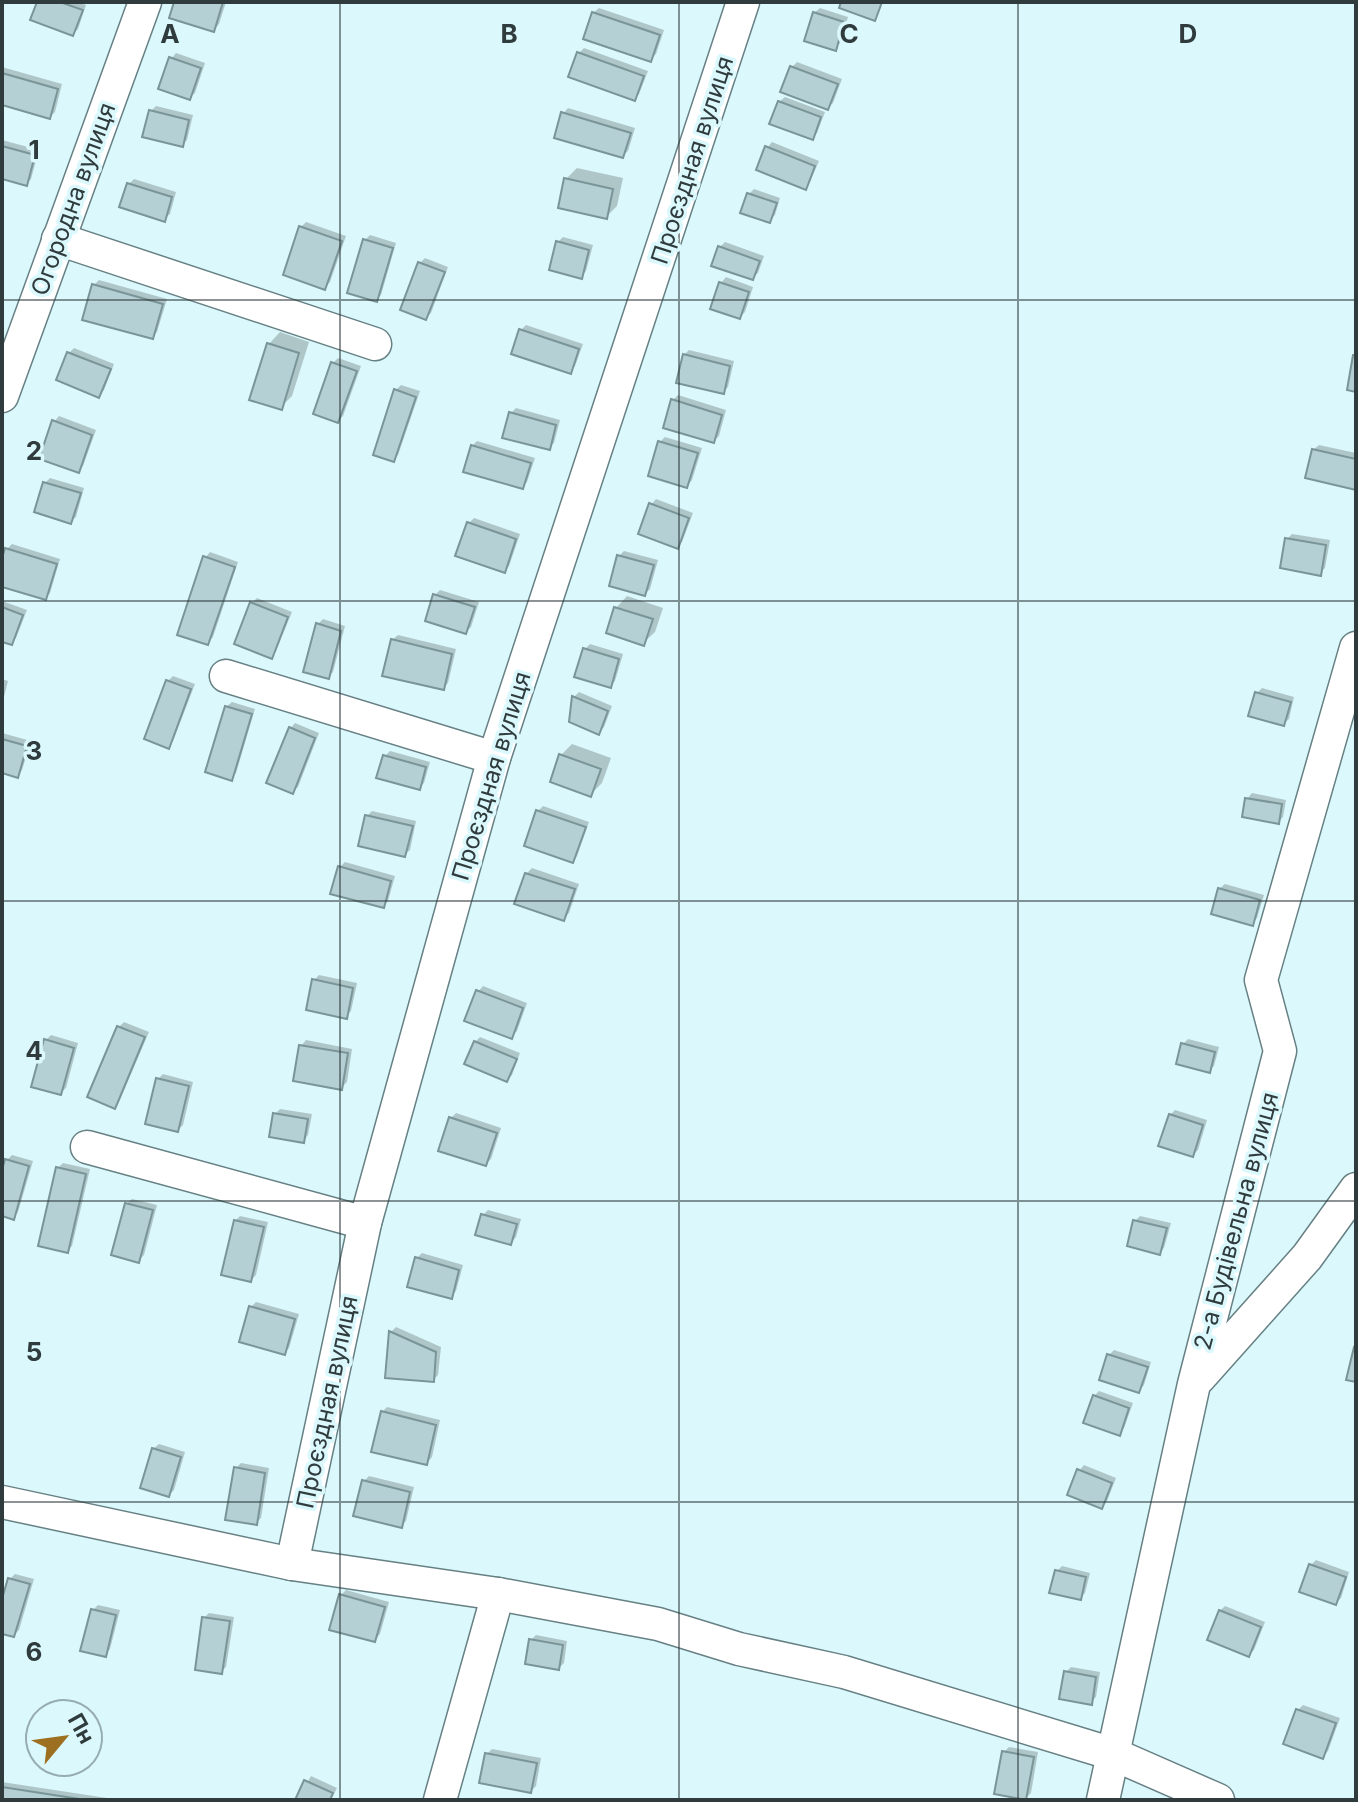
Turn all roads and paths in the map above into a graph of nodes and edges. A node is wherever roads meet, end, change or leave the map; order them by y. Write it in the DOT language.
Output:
graph roads {
  1 [pos="145,2"];
  2 [pos="743,2"];
  3 [pos="58,239"];
  4 [pos="375,344"];
  5 [pos="9,352"];
  6 [pos="2,396"];
  7 [pos="1356,648"];
  8 [pos="226,676"];
  9 [pos="494,758"];
  10 [pos="87,1147"];
  11 [pos="1356,1189"];
  12 [pos="365,1223"];
  13 [pos="1194,1384"];
  14 [pos="2,1502"];
  15 [pos="292,1564"];
  16 [pos="498,1594"];
  17 [pos="1113,1754"];
  18 [pos="440,1800"];
  19 [pos="1103,1800"];
  20 [pos="1218,1800"];
  1 -- 3 [label="street, Огородна вулиця"];
  2 -- 9 [label="street, Проєздная вулиця"];
  3 -- 4 [label="street"];
  3 -- 5 [label="street, Огородна вулиця"];
  5 -- 6 [label="street, Огородна вулиця"];
  7 -- 13 [label="street, 2-а Будівельна вулиця"];
  8 -- 9 [label="street"];
  9 -- 12 [label="street, Проєздная вулиця"];
  10 -- 12 [label="street"];
  11 -- 13 [label="street"];
  12 -- 15 [label="street, Проєздная вулиця"];
  13 -- 17 [label="street, 2-а Будівельна вулиця"];
  14 -- 15 [label="street"];
  15 -- 16 [label="street"];
  16 -- 17 [label="street"];
  16 -- 18 [label="street"];
  17 -- 19 [label="street, 2-а Будівельна вулиця"];
  17 -- 20 [label="street"];
}
